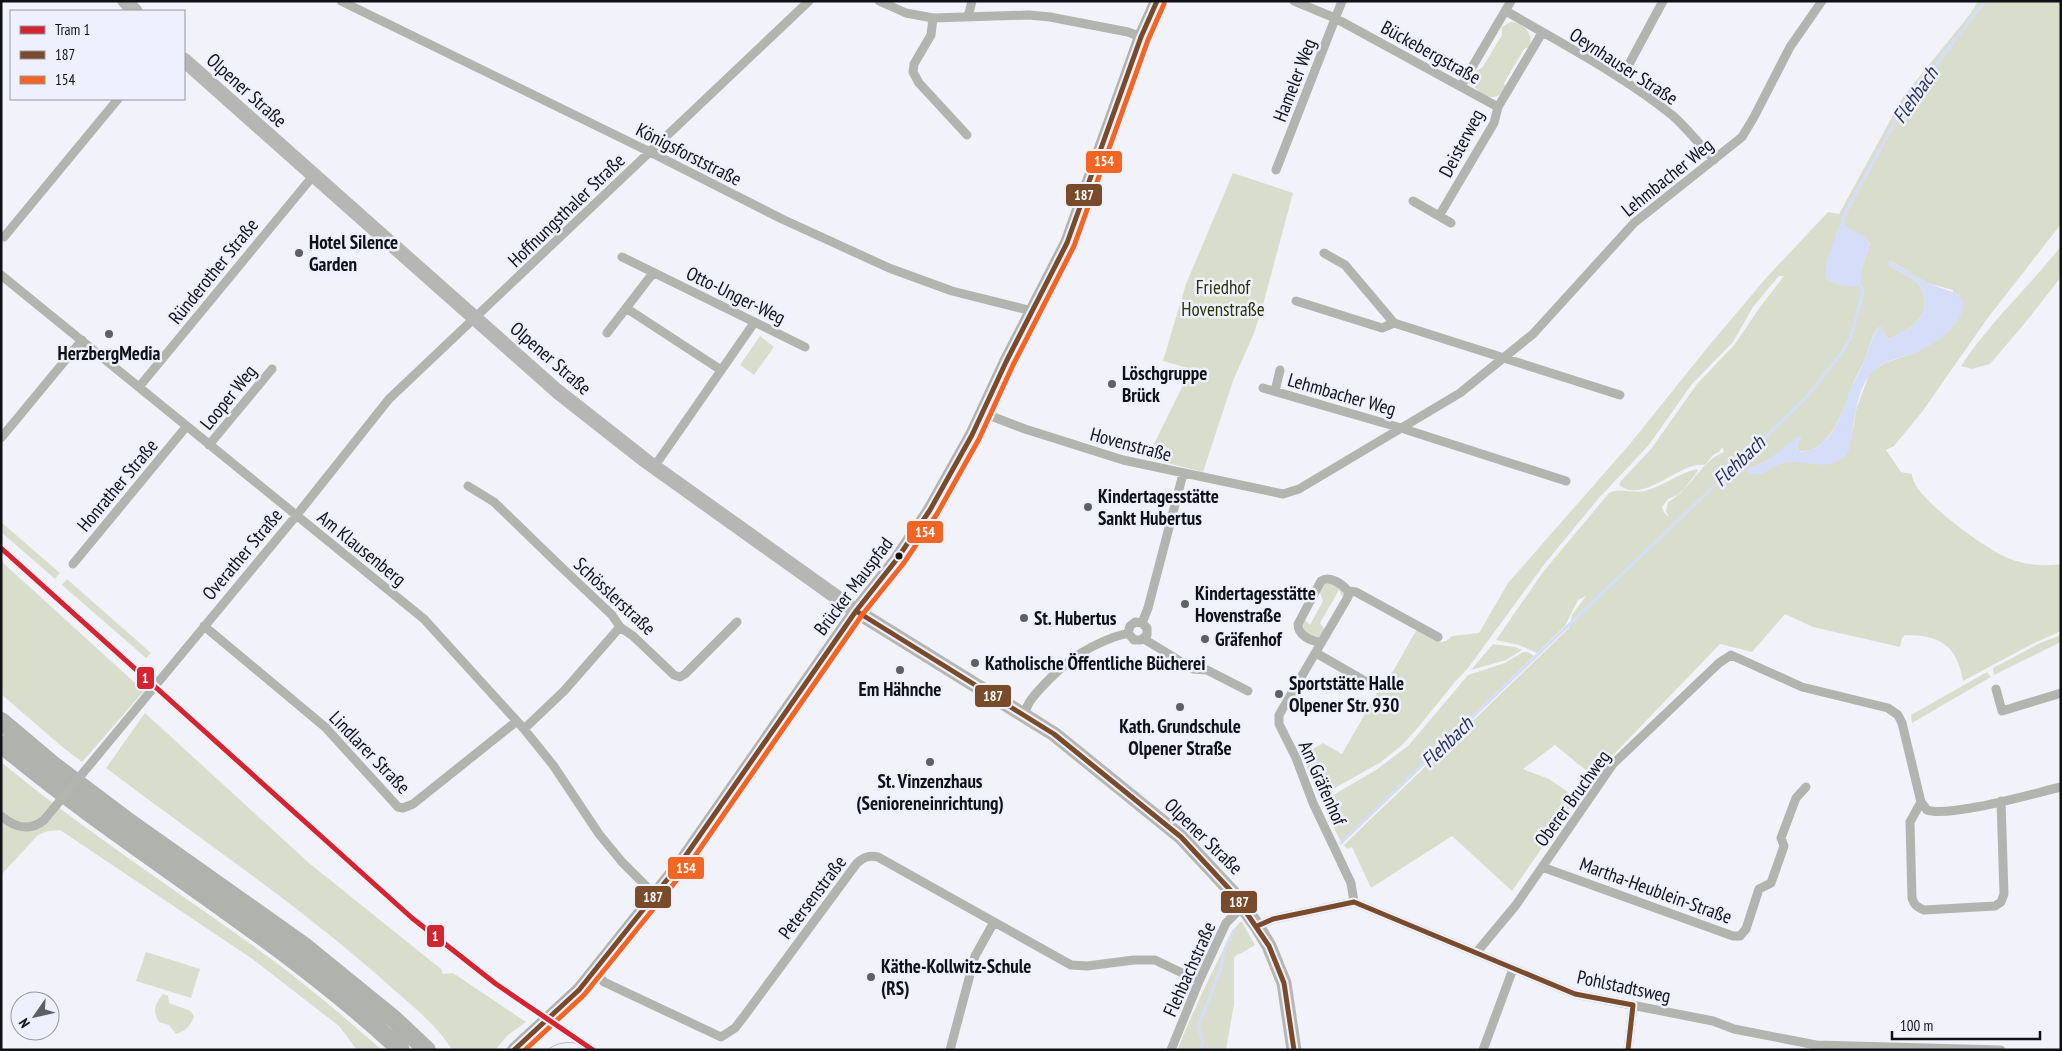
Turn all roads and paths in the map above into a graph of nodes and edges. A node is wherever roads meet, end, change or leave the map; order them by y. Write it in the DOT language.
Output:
graph roads {
  1 [pos="125,1"];
  2 [pos="341,1"];
  3 [pos="809,1"];
  4 [pos="879,1"];
  5 [pos="972,1"];
  6 [pos="1157,1"];
  7 [pos="1294,1"];
  8 [pos="1342,1"];
  9 [pos="1511,1"];
  10 [pos="1663,1"];
  11 [pos="1822,1"];
  12 [pos="134,10"];
  13 [pos="1506,11"];
  14 [pos="968,17"];
  15 [pos="932,18"];
  16 [pos="1335,18"];
  17 [pos="1542,33"];
  18 [pos="1141,37"];
  19 [pos="185,61"];
  20 [pos="1621,79"];
  21 [pos="1461,86"];
  22 [pos="117,100"];
  23 [pos="1498,107"];
  24 [pos="967,135"];
  25 [pos="650,152"];
  26 [pos="1714,160"];
  27 [pos="1276,170"];
  28 [pos="313,176"];
  29 [pos="1413,201"];
  30 [pos="1439,216"];
  31 [pos="1451,223"];
  32 [pos="4,237"];
  33 [pos="1324,253"];
  34 [pos="622,258"];
  35 [pos="653,273"];
  36 [pos="1,275"];
  37 [pos="1296,301"];
  38 [pos="626,308"];
  39 [pos="1032,311"];
  40 [pos="475,318"];
  41 [pos="754,323"];
  42 [pos="1394,323"];
  43 [pos="607,334"];
  44 [pos="82,340"];
  45 [pos="804,347"];
  46 [pos="1505,358"];
  47 [pos="272,368"];
  48 [pos="721,370"];
  49 [pos="1280,370"];
  50 [pos="139,387"];
  51 [pos="1263,388"];
  52 [pos="1274,391"];
  53 [pos="1620,394"];
  54 [pos="983,413"];
  55 [pos="186,427"];
  56 [pos="1401,428"];
  57 [pos="2,437"];
  58 [pos="209,445"];
  59 [pos="654,467"];
  60 [pos="1183,474"];
  61 [pos="1566,481"];
  62 [pos="468,486"];
  63 [pos="296,516"];
  64 [pos="73,564"];
  65 [pos="1348,591"];
  66 [pos="856,611"];
  67 [pos="737,622"];
  68 [pos="1142,622"];
  69 [pos="204,626"];
  70 [pos="620,627"];
  71 [pos="1128,633"];
  72 [pos="1438,637"];
  73 [pos="1144,639"];
  74 [pos="1320,642"];
  75 [pos="1316,653"];
  76 [pos="1370,684"];
  77 [pos="1996,690"];
  78 [pos="1248,691"];
  79 [pos="2061,693"];
  80 [pos="1025,715"];
  81 [pos="1,721"];
  82 [pos="516,721"];
  83 [pos="524,729"];
  84 [pos="1,744"];
  85 [pos="1806,787"];
  86 [pos="2061,787"];
  87 [pos="2001,801"];
  88 [pos="1921,802"];
  89 [pos="1,816"];
  90 [pos="1542,867"];
  91 [pos="654,894"];
  92 [pos="1354,902"];
  93 [pos="1243,906"];
  94 [pos="994,922"];
  95 [pos="1257,926"];
  96 [pos="1476,953"];
  97 [pos="597,968"];
  98 [pos="1513,969"];
  99 [pos="1199,981"];
  100 [pos="1633,1005"];
  101 [pos="1838,1048"];
  102 [pos="401,1050"];
  103 [pos="427,1050"];
  104 [pos="514,1050"];
  105 [pos="950,1050"];
  106 [pos="1171,1050"];
  107 [pos="1294,1050"];
  108 [pos="1483,1050"];
  109 [pos="1628,1050"];
  110 [pos="2001,1050"];
  1 -- 12 [label="main road"];
  2 -- 25 [label="street, Königsforststraße"];
  3 -- 25 [label="street, Hoffnungsthaler Straße"];
  4 -- 15 [label="street"];
  5 -- 14 [label="street"];
  6 -- 18 [label="main road, Brücker Mauspfad"];
  7 -- 16 [label="street, Bückebergstraße"];
  8 -- 16 [label="street, Hameler Weg"];
  9 -- 13 [label="street"];
  10 -- 20 [label="street"];
  11 -- 26 [label="street, Lehmbacher Weg"];
  13 -- 17 [label="street, Oeynhauser Straße"];
  13 -- 21 [label="street"];
  14 -- 15 [label="street"];
  14 -- 18 [label="street"];
  15 -- 24 [label="street"];
  16 -- 21 [label="street, Bückebergstraße"];
  16 -- 27 [label="street, Hameler Weg"];
  17 -- 20 [label="street, Oeynhauser Straße"];
  17 -- 23 [label="street, Deisterweg"];
  18 -- 39 [label="main road, Brücker Mauspfad"];
  19 -- 28 [label="main road, Olpener Straße"];
  20 -- 26 [label="street, Oeynhauser Straße"];
  21 -- 23 [label="street, Bückebergstraße"];
  22 -- 32 [label="street"];
  23 -- 30 [label="street, Deisterweg"];
  25 -- 39 [label="street, Königsforststraße"];
  25 -- 40 [label="street, Hoffnungsthaler Straße"];
  26 -- 46 [label="street, Lehmbacher Weg"];
  28 -- 40 [label="main road, Olpener Straße"];
  28 -- 50 [label="street, Ründerother Straße"];
  29 -- 30 [label="street"];
  30 -- 31 [label="street"];
  33 -- 42 [label="street"];
  34 -- 35 [label="street, Otto-Unger-Weg"];
  35 -- 38 [label="street"];
  35 -- 41 [label="street, Otto-Unger-Weg"];
  36 -- 44 [label="street, Am Klausenberg"];
  37 -- 42 [label="street"];
  38 -- 43 [label="street"];
  38 -- 48 [label="street"];
  39 -- 54 [label="main road, Brücker Mauspfad"];
  40 -- 59 [label="main road, Olpener Straße"];
  40 -- 63 [label="street, Overather Straße"];
  41 -- 45 [label="street, Otto-Unger-Weg"];
  41 -- 48 [label="street"];
  42 -- 46 [label="street"];
  44 -- 50 [label="street, Am Klausenberg"];
  44 -- 57 [label="street"];
  46 -- 53 [label="street"];
  46 -- 56 [label="street, Lehmbacher Weg"];
  47 -- 58 [label="street, Looper Weg"];
  48 -- 59 [label="street"];
  49 -- 52 [label="street, Lehmbacher Weg"];
  50 -- 55 [label="street, Am Klausenberg"];
  51 -- 52 [label="street, Lehmbacher Weg"];
  52 -- 56 [label="street, Lehmbacher Weg"];
  54 -- 60 [label="street, Hovenstraße"];
  54 -- 66 [label="main road, Brücker Mauspfad"];
  55 -- 58 [label="street, Am Klausenberg"];
  55 -- 64 [label="street, Honrather Straße"];
  56 -- 60 [label="street, Lehmbacher Weg"];
  56 -- 61 [label="street, Lehmbacher Weg"];
  58 -- 63 [label="street, Am Klausenberg"];
  59 -- 66 [label="main road, Olpener Straße"];
  60 -- 68 [label="street, Hovenstraße"];
  62 -- 70 [label="street, Schösslerstraße"];
  63 -- 69 [label="street, Overather Straße"];
  63 -- 82 [label="street, Am Klausenberg"];
  65 -- 72 [label="street"];
  65 -- 74 [label="street, Am Gräfenhof"];
  65 -- 74 [label="street"];
  66 -- 80 [label="main road, Olpener Straße"];
  66 -- 91 [label="main road, Brücker Mauspfad"];
  67 -- 70 [label="street, Schösslerstraße"];
  68 -- 71 [label="street"];
  68 -- 73 [label="street, Hovenstraße"];
  69 -- 82 [label="street, Lindlarer Straße"];
  69 -- 89 [label="street, Overather Straße, bridge"];
  70 -- 83 [label="street"];
  71 -- 73 [label="street"];
  71 -- 80 [label="street"];
  73 -- 78 [label="street"];
  74 -- 75 [label="street, Am Gräfenhof"];
  75 -- 76 [label="street"];
  75 -- 92 [label="street, Am Gräfenhof"];
  77 -- 79 [label="street"];
  80 -- 93 [label="main road, Olpener Straße"];
  81 -- 103 [label="highway"];
  82 -- 83 [label="street, Am Klausenberg"];
  83 -- 91 [label="street, Am Klausenberg"];
  84 -- 102 [label="highway"];
  85 -- 90 [label="street, Martha-Heublein-Straße"];
  86 -- 87 [label="street"];
  87 -- 88 [label="street"];
  87 -- 88 [label="street"];
  88 -- 90 [label="street, Oberer Bruchweg"];
  90 -- 96 [label="street, Oberer Bruchweg"];
  91 -- 97 [label="main road, Brücker Mauspfad"];
  92 -- 95 [label="street"];
  92 -- 96 [label="street, Pohlstadtsweg"];
  93 -- 95 [label="main road, Olpener Straße"];
  93 -- 99 [label="street, Flehbachstraße"];
  94 -- 97 [label="street, Petersenstraße"];
  94 -- 99 [label="street, Petersenstraße"];
  94 -- 105 [label="street"];
  95 -- 107 [label="main road, Olpener Straße"];
  96 -- 98 [label="street, Pohlstadtsweg"];
  97 -- 104 [label="main road, Brücker Mauspfad"];
  98 -- 100 [label="street, Pohlstadtsweg"];
  98 -- 108 [label="street"];
  99 -- 106 [label="street, Flehbachstraße"];
  100 -- 101 [label="street, Pohlstadtsweg"];
  100 -- 109 [label="street"];
  101 -- 110 [label="street, Pohlstadtsweg"];
}
